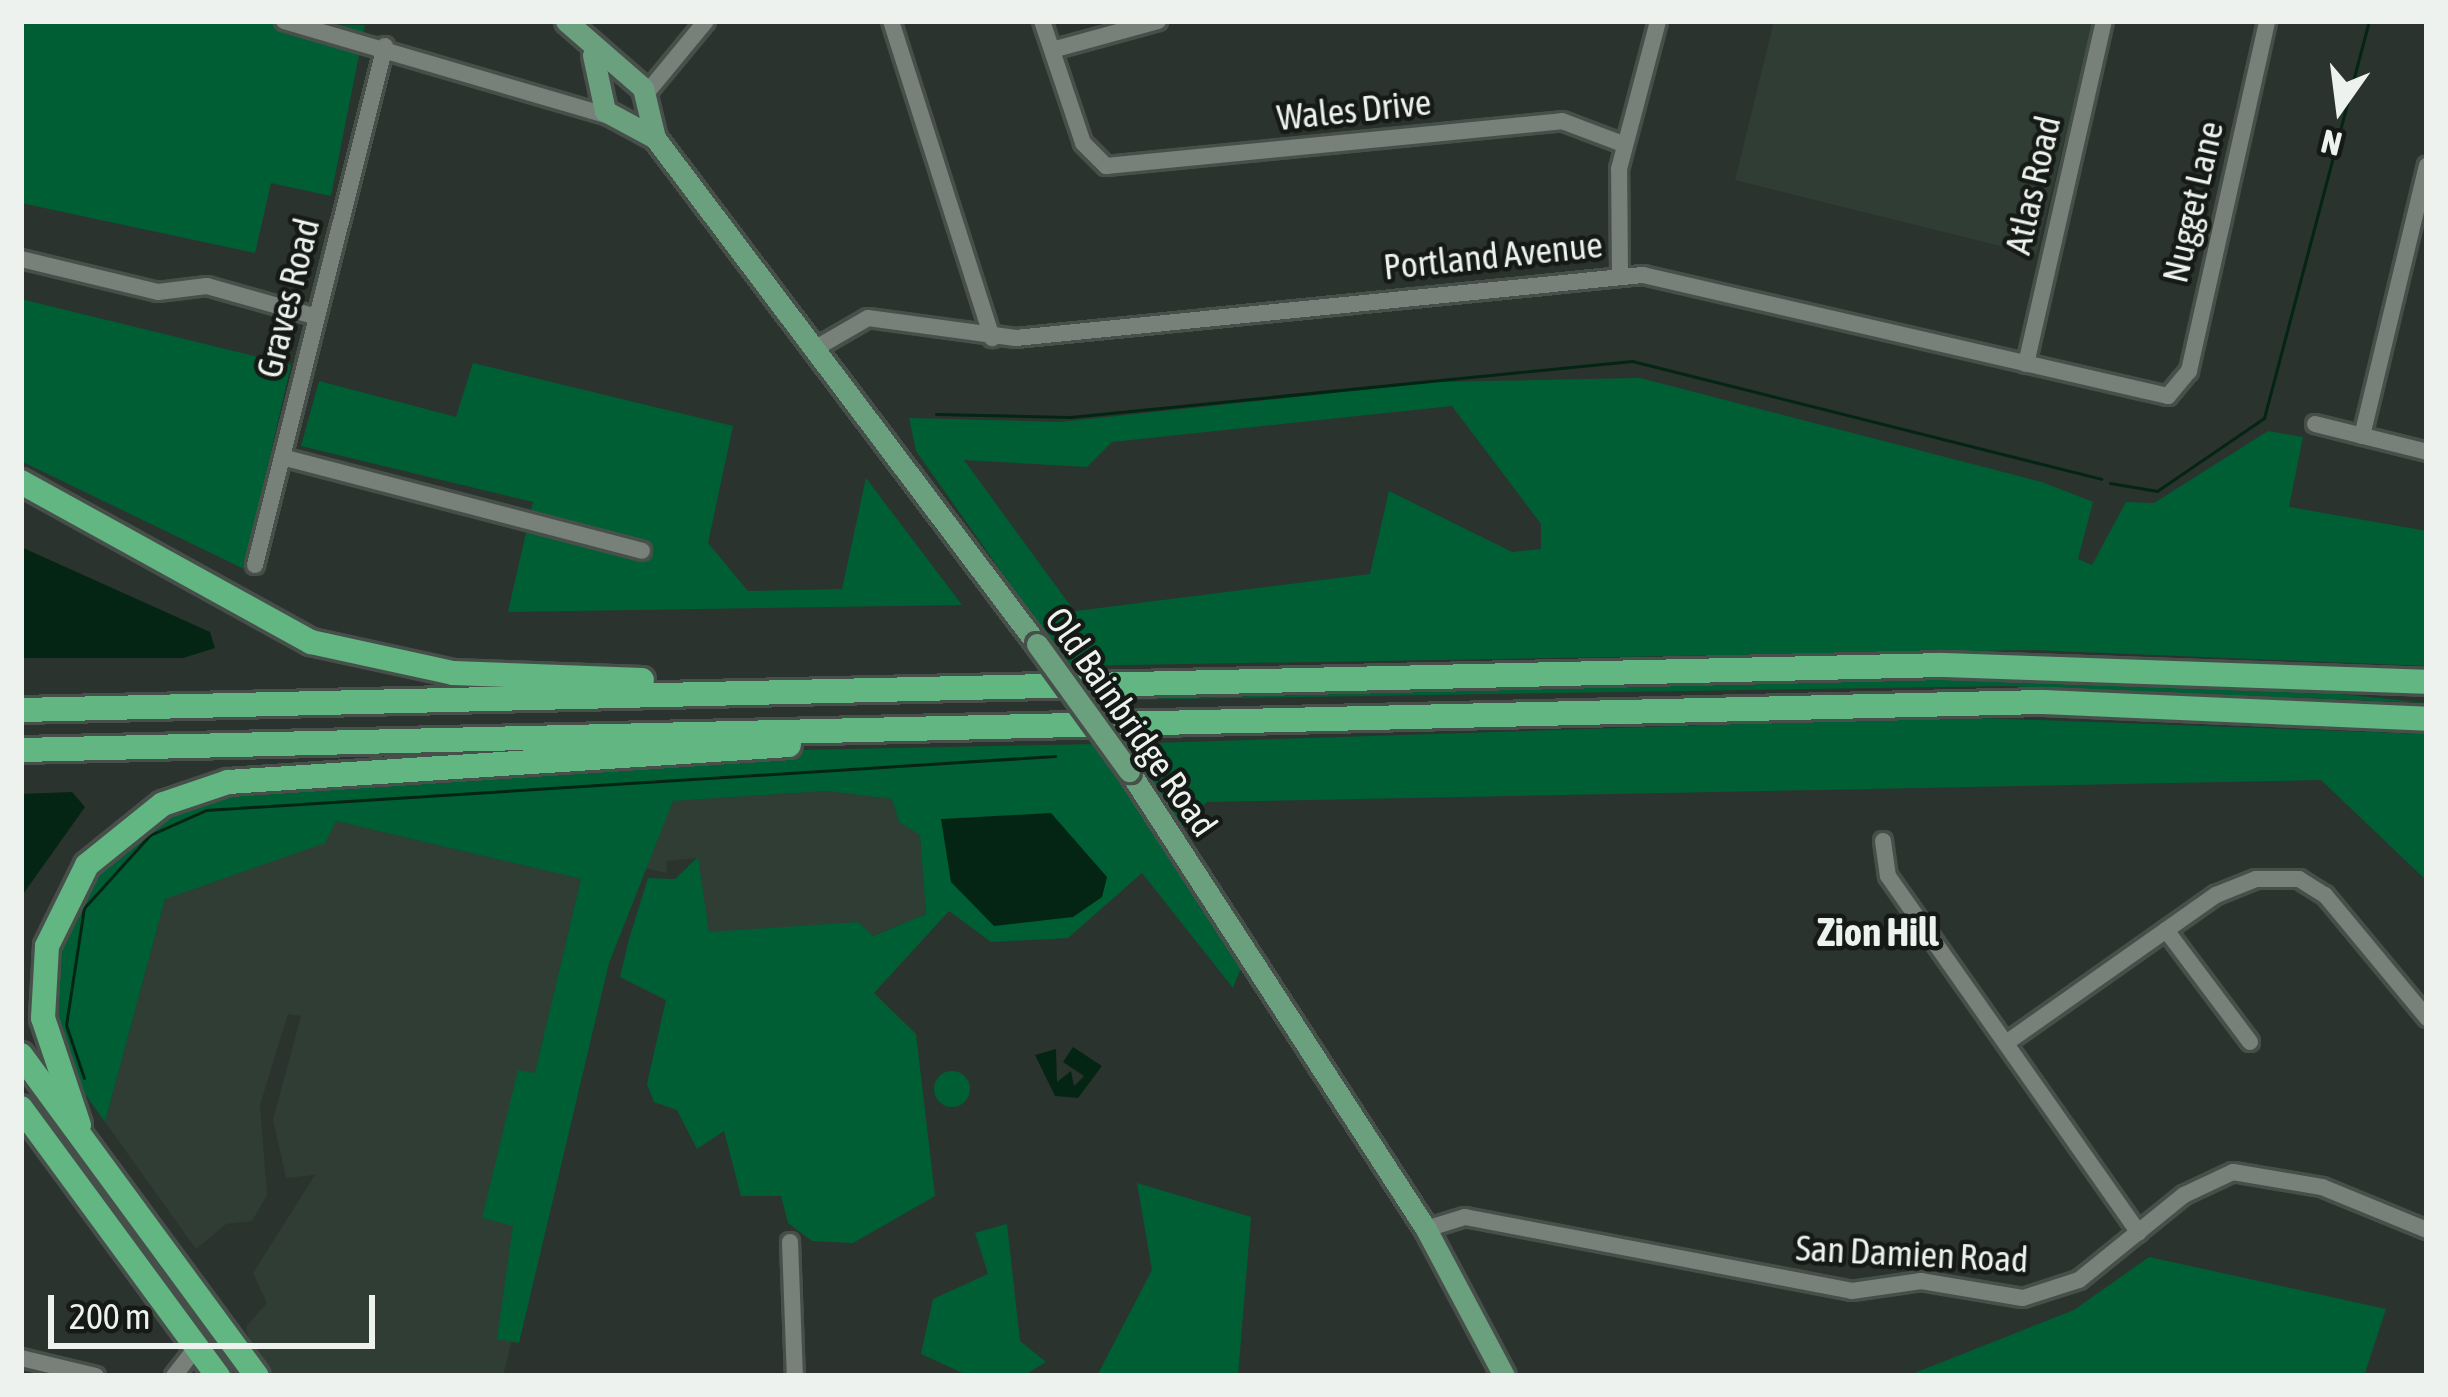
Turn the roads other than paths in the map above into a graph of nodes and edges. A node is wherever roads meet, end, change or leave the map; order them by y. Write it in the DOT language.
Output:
graph roads {
  1 [pos="284,21"];
  2 [pos="566,21"];
  3 [pos="706,21"];
  4 [pos="891,21"];
  5 [pos="1042,21"];
  6 [pos="1159,21"];
  7 [pos="1658,21"];
  8 [pos="2104,21"];
  9 [pos="2267,21"];
  10 [pos="385,46"];
  11 [pos="1052,50"];
  12 [pos="623,97"];
  13 [pos="1623,144"];
  14 [pos="2427,166"];
  15 [pos="21,260"];
  16 [pos="1620,274"];
  17 [pos="317,316"];
  18 [pos="992,338"];
  19 [pos="816,348"];
  20 [pos="2026,364"];
  21 [pos="2176,393"];
  22 [pos="2315,424"];
  23 [pos="2362,436"];
  24 [pos="2427,452"];
  25 [pos="282,457"];
  26 [pos="21,482"];
  27 [pos="641,551"];
  28 [pos="255,565"];
  29 [pos="2427,682"];
  30 [pos="727,693"];
  31 [pos="21,710"];
  32 [pos="2427,719"];
  33 [pos="998,728"];
  34 [pos="21,750"];
  35 [pos="1883,841"];
  36 [pos="2166,930"];
  37 [pos="2427,1018"];
  38 [pos="2250,1042"];
  39 [pos="2006,1043"];
  40 [pos="21,1054"];
  41 [pos="21,1108"];
  42 [pos="79,1125"];
  43 [pos="47,1142"];
  44 [pos="1426,1229"];
  45 [pos="2427,1230"];
  46 [pos="2139,1233"];
  47 [pos="790,1242"];
  48 [pos="224,1328"];
  49 [pos="196,1348"];
  50 [pos="21,1358"];
  51 [pos="96,1376"];
  52 [pos="174,1376"];
  53 [pos="218,1376"];
  54 [pos="240,1376"];
  55 [pos="257,1376"];
  56 [pos="795,1376"];
  57 [pos="1504,1376"];
  1 -- 10 [label="street"];
  2 -- 12 [label="main road, Old Bainbridge Road"];
  3 -- 12 [label="street"];
  4 -- 18 [label="street"];
  5 -- 11 [label="street"];
  6 -- 11 [label="street"];
  7 -- 13 [label="street"];
  8 -- 20 [label="street, Atlas Road"];
  9 -- 21 [label="street, Nugget Lane"];
  10 -- 12 [label="street"];
  10 -- 17 [label="street, Graves Road"];
  11 -- 13 [label="street, Wales Drive"];
  12 -- 19 [label="main road, Old Bainbridge Road"];
  13 -- 16 [label="street"];
  14 -- 23 [label="street"];
  15 -- 17 [label="street"];
  16 -- 18 [label="street, Portland Avenue"];
  16 -- 20 [label="street, Portland Avenue"];
  17 -- 25 [label="street, Graves Road"];
  18 -- 19 [label="street, Portland Avenue"];
  19 -- 44 [label="main road, Old Bainbridge Road, bridge"];
  20 -- 21 [label="street, Portland Avenue"];
  22 -- 23 [label="street"];
  23 -- 24 [label="street"];
  25 -- 27 [label="street"];
  25 -- 28 [label="street, Graves Road"];
  26 -- 30 [label="highway"];
  29 -- 30 [label="highway"];
  30 -- 31 [label="highway"];
  32 -- 33 [label="highway"];
  33 -- 34 [label="highway"];
  33 -- 42 [label="highway"];
  35 -- 39 [label="street"];
  36 -- 37 [label="street"];
  36 -- 38 [label="street"];
  36 -- 39 [label="street"];
  39 -- 46 [label="street"];
  40 -- 42 [label="highway"];
  41 -- 43 [label="highway"];
  42 -- 48 [label="highway"];
  43 -- 48 [label="highway"];
  43 -- 49 [label="highway"];
  44 -- 46 [label="street, San Damien Road"];
  44 -- 57 [label="main road, Old Bainbridge Road"];
  45 -- 46 [label="street, San Damien Road"];
  47 -- 56 [label="street"];
  48 -- 55 [label="highway"];
  49 -- 52 [label="street"];
  49 -- 53 [label="highway"];
  49 -- 54 [label="highway"];
  50 -- 51 [label="street"];
}
